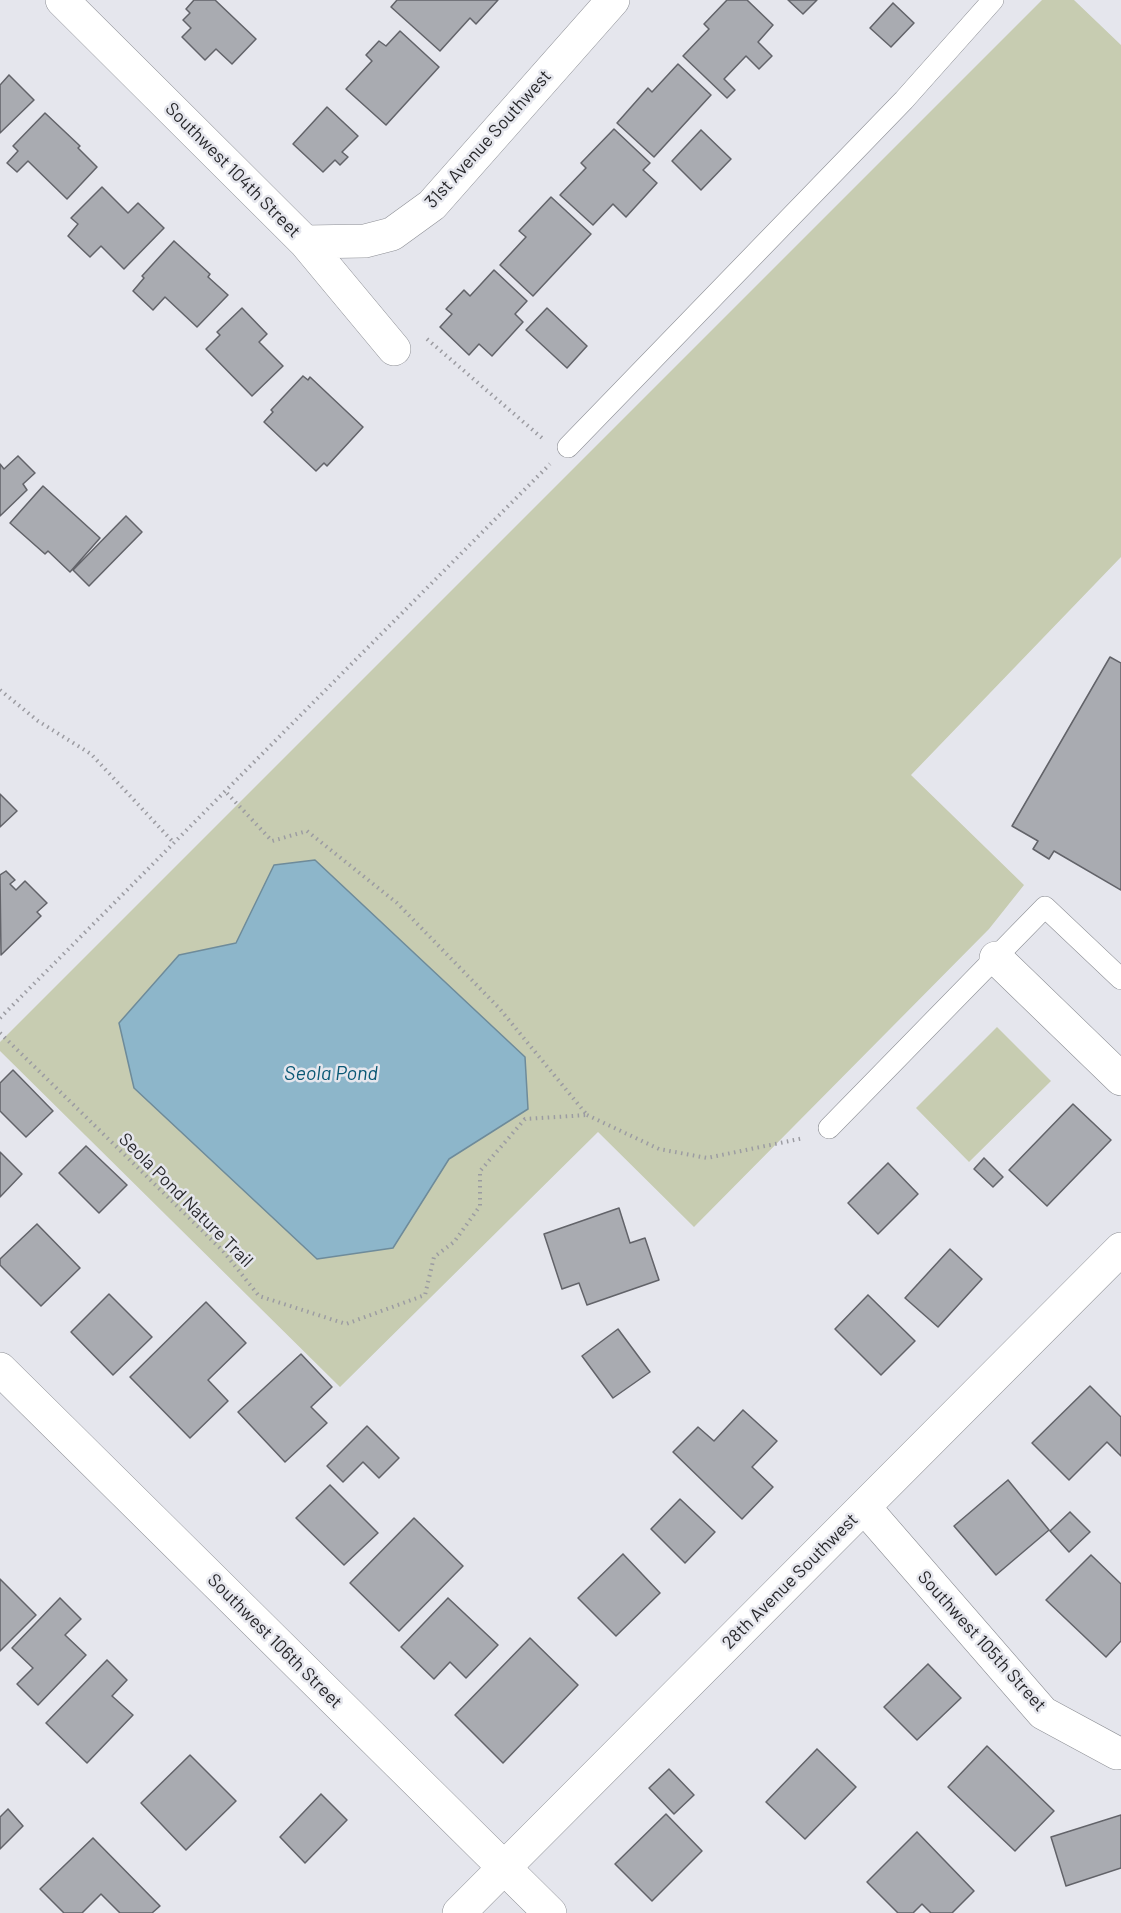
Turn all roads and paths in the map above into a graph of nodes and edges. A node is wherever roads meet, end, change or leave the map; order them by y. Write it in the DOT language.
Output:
graph roads {
  1 [pos="613,0"];
  2 [pos="993,0"];
  3 [pos="76,5"];
  4 [pos="305,242"];
  5 [pos="394,349"];
  6 [pos="564,450"];
  7 [pos="0,690"];
  8 [pos="225,791"];
  9 [pos="174,843"];
  10 [pos="996,958"];
  11 [pos="1121,979"];
  12 [pos="0,1018"];
  13 [pos="0,1032"];
  14 [pos="1121,1079"];
  15 [pos="587,1115"];
  16 [pos="829,1128"];
  17 [pos="1121,1249"];
  18 [pos="0,1369"];
  19 [pos="864,1507"];
  20 [pos="1117,1753"];
  21 [pos="505,1868"];
  22 [pos="459,1913"];
  23 [pos="550,1913"];
  1 -- 4 [label="street, 31st Avenue Southwest"];
  2 -- 6 [label="lane"];
  3 -- 4 [label="street, Southwest 104th Street"];
  4 -- 5 [label="street, Southwest 104th Street"];
  5 -- 6 [label="path"];
  6 -- 8 [label="path"];
  7 -- 9 [label="path"];
  8 -- 9 [label="path"];
  8 -- 15 [label="path"];
  9 -- 12 [label="path"];
  10 -- 11 [label="lane"];
  10 -- 14 [label="street"];
  10 -- 16 [label="lane"];
  13 -- 15 [label="path, Seola Pond Nature Trail"];
  15 -- 16 [label="path"];
  17 -- 19 [label="street, 28th Avenue Southwest"];
  18 -- 21 [label="street, Southwest 106th Street"];
  19 -- 20 [label="street, Southwest 105th Street"];
  19 -- 21 [label="street, 28th Avenue Southwest"];
  21 -- 22 [label="street, 28th Avenue Southwest"];
  21 -- 23 [label="street, Southwest 106th Street"];
}
